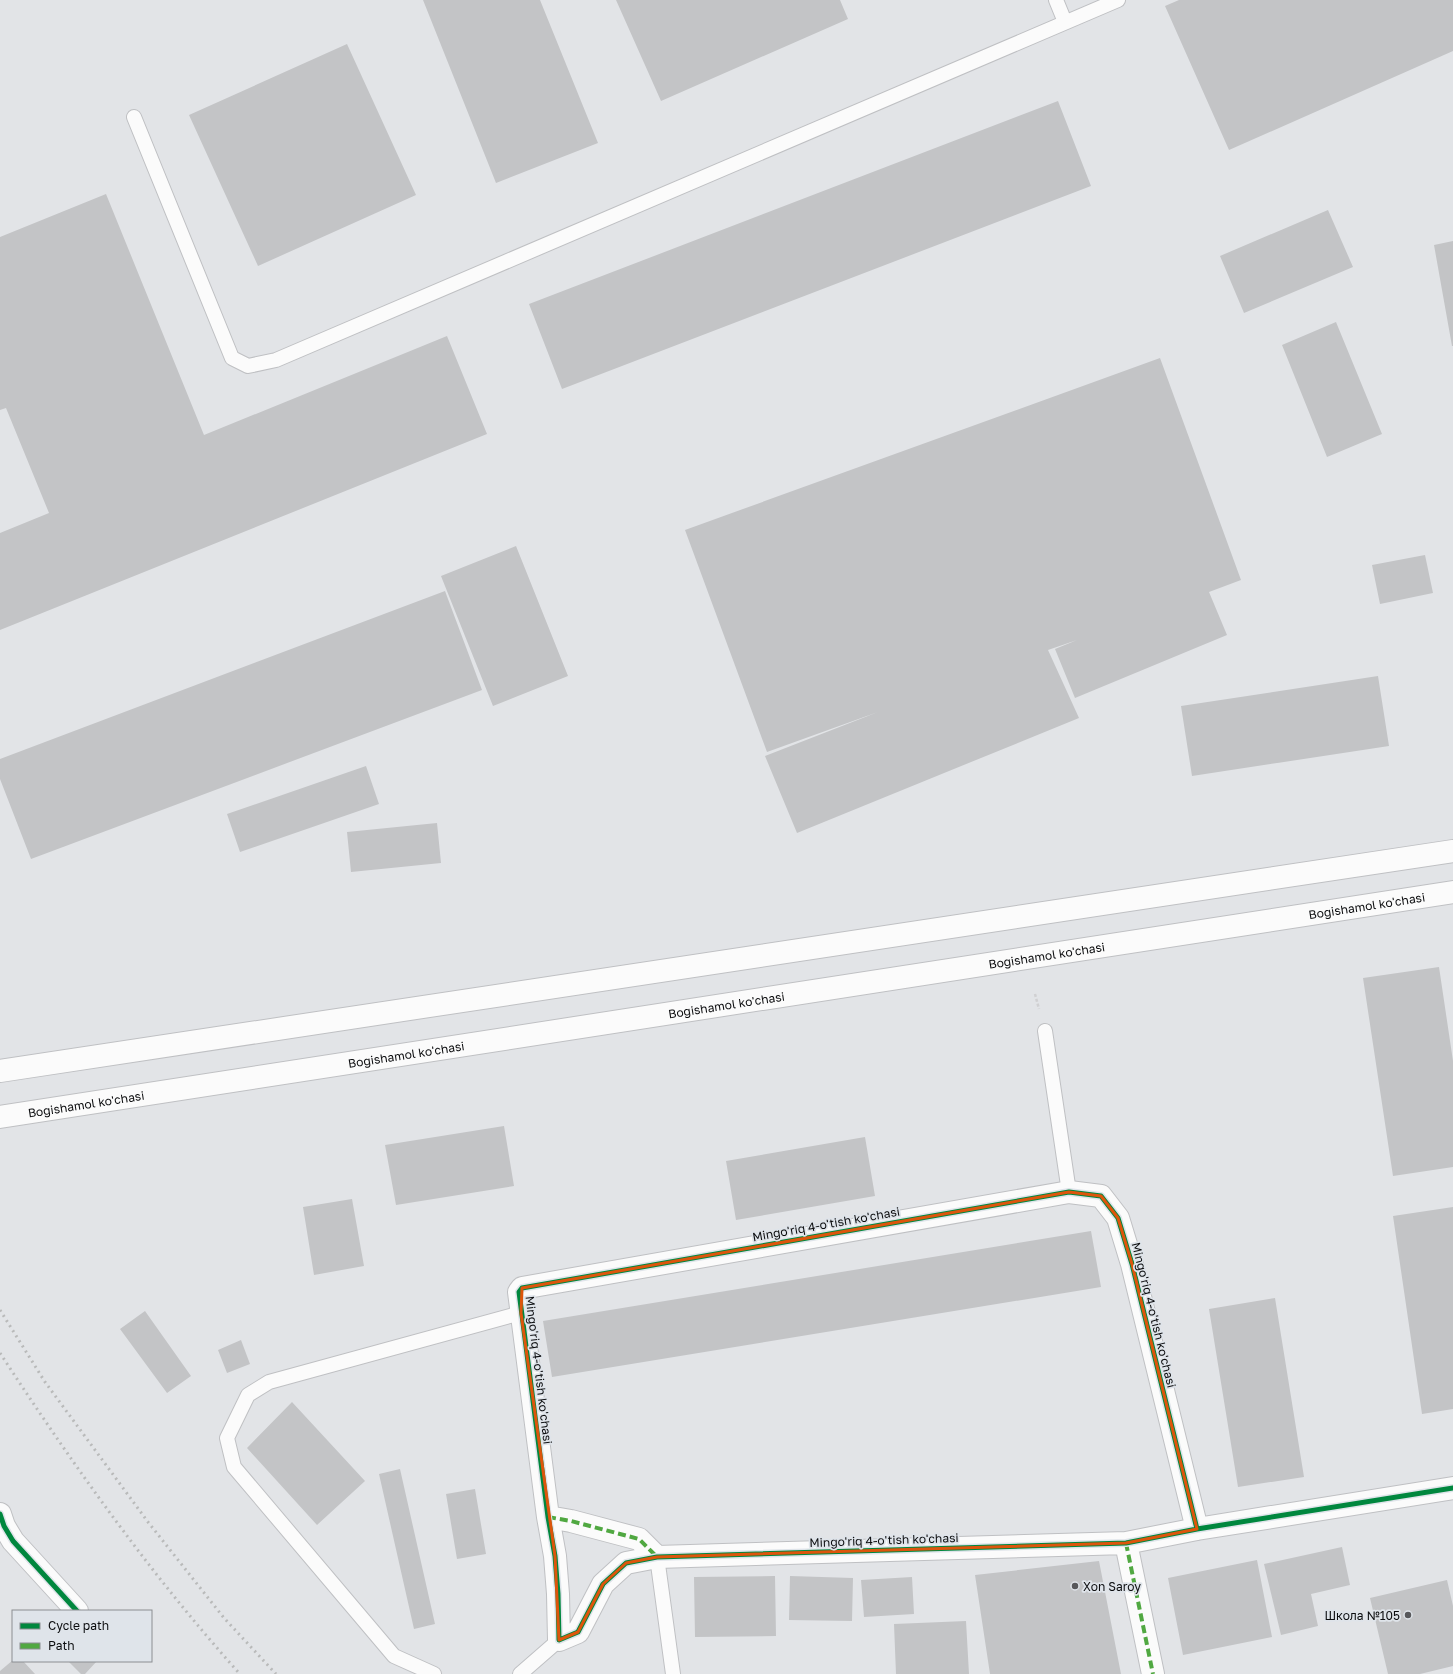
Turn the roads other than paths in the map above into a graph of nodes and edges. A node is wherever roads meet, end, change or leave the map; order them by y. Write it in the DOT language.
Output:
graph roads {
  1 [pos="1056,0"];
  2 [pos="1118,0"];
  3 [pos="1065,22"];
  4 [pos="134,117"];
  5 [pos="1453,851"];
  6 [pos="1453,892"];
  7 [pos="1045,1031"];
  8 [pos="0,1071"];
  9 [pos="0,1116"];
  10 [pos="1069,1192"];
  11 [pos="521,1313"];
  12 [pos="1453,1488"];
  13 [pos="0,1514"];
  14 [pos="548,1517"];
  15 [pos="1197,1529"];
  16 [pos="1126,1543"];
  17 [pos="657,1557"];
  18 [pos="76,1610"];
  19 [pos="559,1640"];
  20 [pos="434,1674"];
  21 [pos="520,1674"];
  22 [pos="673,1674"];
  23 [pos="1153,1674"];
  1 -- 3 [label="lane"];
  2 -- 3 [label="lane"];
  3 -- 4 [label="lane"];
  5 -- 8 [label="main road"];
  6 -- 9 [label="main road, Bogishamol ko'chasi"];
  7 -- 10 [label="lane"];
  10 -- 11 [label="main road, Mingo'riq 4-o'tish ko'chasi"];
  10 -- 15 [label="main road, Mingo'riq 4-o'tish ko'chasi"];
  11 -- 14 [label="main road, Mingo'riq 4-o'tish ko'chasi"];
  11 -- 20 [label="lane"];
  12 -- 15 [label="main road, Mingo'riq 4-o'tish ko'chasi"];
  13 -- 18 [label="main road"];
  14 -- 17 [label="main road"];
  14 -- 19 [label="main road, Mingo'riq 4-o'tish ko'chasi"];
  15 -- 16 [label="main road, Mingo'riq 4-o'tish ko'chasi"];
  16 -- 17 [label="main road, Mingo'riq 4-o'tish ko'chasi"];
  16 -- 23 [label="main road"];
  17 -- 19 [label="main road, Mingo'riq 4-o'tish ko'chasi"];
  17 -- 22 [label="lane"];
  19 -- 21 [label="lane"];
}
